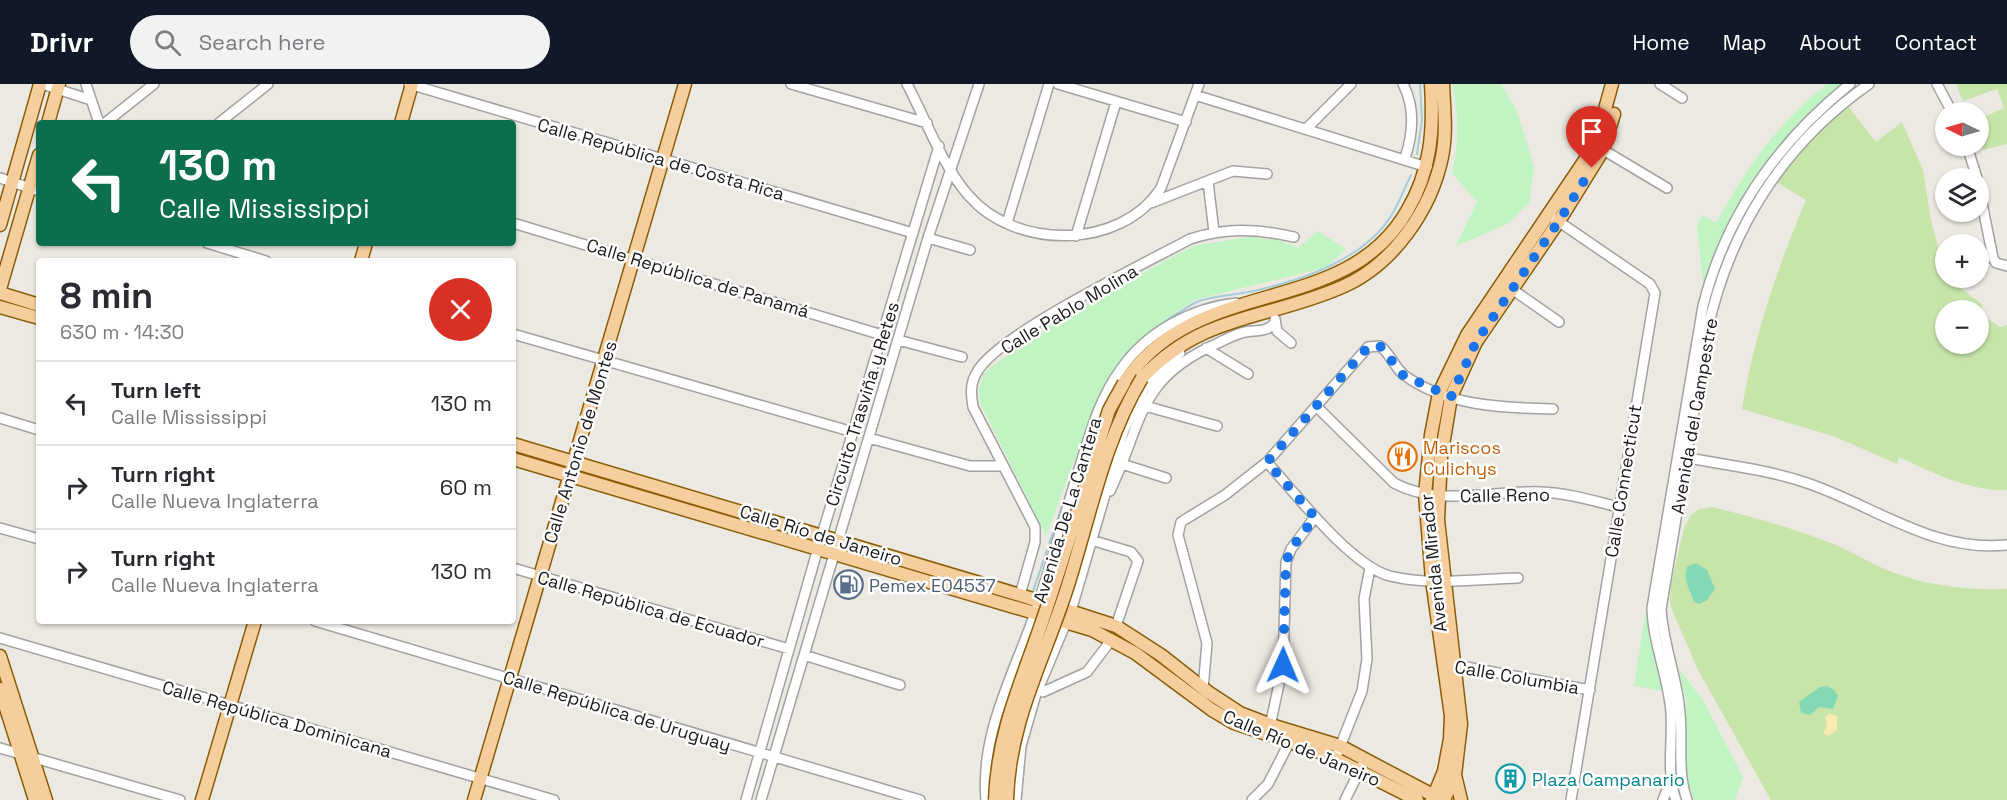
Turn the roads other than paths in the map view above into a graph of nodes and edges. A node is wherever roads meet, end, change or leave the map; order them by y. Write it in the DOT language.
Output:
graph roads {
  1 [pos="41,84"];
  2 [pos="86,84"];
  3 [pos="154,84"];
  4 [pos="268,84"];
  5 [pos="411,84"];
  6 [pos="685,84"];
  7 [pos="791,84"];
  8 [pos="908,84"];
  9 [pos="978,84"];
  10 [pos="1049,84"];
  11 [pos="1058,84"];
  12 [pos="1199,84"];
  13 [pos="1352,84"];
  14 [pos="1403,84"];
  15 [pos="1431,84"];
  16 [pos="1443,84"];
  17 [pos="1612,84"];
  18 [pos="1620,84"];
  19 [pos="1660,84"];
  20 [pos="1850,84"];
  21 [pos="1869,84"];
  22 [pos="1937,84"];
  23 [pos="58,87"];
  24 [pos="1195,95"];
  25 [pos="1682,98"];
  26 [pos="91,100"];
  27 [pos="1116,102"];
  28 [pos="1947,102"];
  29 [pos="49,120"];
  30 [pos="98,120"];
  31 [pos="109,120"];
  32 [pos="223,120"];
  33 [pos="402,120"];
  34 [pos="1186,122"];
  35 [pos="927,123"];
  36 [pos="1306,129"];
  37 [pos="939,146"];
  38 [pos="1599,147"];
  39 [pos="1405,158"];
  40 [pos="664,159"];
  41 [pos="1427,167"];
  42 [pos="952,170"];
  43 [pos="1267,174"];
  44 [pos="6,180"];
  45 [pos="1208,182"];
  46 [pos="1667,188"];
  47 [pos="34,189"];
  48 [pos="1754,196"];
  49 [pos="1152,203"];
  50 [pos="1553,218"];
  51 [pos="1986,222"];
  52 [pos="1007,223"];
  53 [pos="516,224"];
  54 [pos="0,225"];
  55 [pos="1214,232"];
  56 [pos="914,233"];
  57 [pos="1076,236"];
  58 [pos="1294,237"];
  59 [pos="928,238"];
  60 [pos="217,246"];
  61 [pos="970,250"];
  62 [pos="256,258"];
  63 [pos="635,258"];
  64 [pos="2007,266"];
  65 [pos="1360,269"];
  66 [pos="1507,286"];
  67 [pos="0,291"];
  68 [pos="1251,302"];
  69 [pos="36,303"];
  70 [pos="0,307"];
  71 [pos="1275,309"];
  72 [pos="36,317"];
  73 [pos="1230,322"];
  74 [pos="1560,322"];
  75 [pos="1275,323"];
  76 [pos="516,335"];
  77 [pos="882,335"];
  78 [pos="898,340"];
  79 [pos="1291,343"];
  80 [pos="1206,348"];
  81 [pos="962,357"];
  82 [pos="605,360"];
  83 [pos="1248,374"];
  84 [pos="1445,395"];
  85 [pos="1316,405"];
  86 [pos="1145,406"];
  87 [pos="1552,409"];
  88 [pos="0,418"];
  89 [pos="1217,426"];
  90 [pos="36,429"];
  91 [pos="853,432"];
  92 [pos="869,438"];
  93 [pos="516,445"];
  94 [pos="1682,457"];
  95 [pos="516,460"];
  96 [pos="574,462"];
  97 [pos="1267,462"];
  98 [pos="1122,464"];
  99 [pos="1002,466"];
  100 [pos="570,476"];
  101 [pos="1166,478"];
  102 [pos="1431,495"];
  103 [pos="1619,507"];
  104 [pos="1100,508"];
  105 [pos="1315,517"];
  106 [pos="0,528"];
  107 [pos="822,535"];
  108 [pos="36,538"];
  109 [pos="838,540"];
  110 [pos="1091,540"];
  111 [pos="2007,545"];
  112 [pos="818,548"];
  113 [pos="834,553"];
  114 [pos="1052,555"];
  115 [pos="1084,568"];
  116 [pos="1370,568"];
  117 [pos="516,569"];
  118 [pos="540,576"];
  119 [pos="1518,578"];
  120 [pos="1432,580"];
  121 [pos="1446,580"];
  122 [pos="1020,595"];
  123 [pos="1038,600"];
  124 [pos="1035,613"];
  125 [pos="1069,616"];
  126 [pos="254,624"];
  127 [pos="325,624"];
  128 [pos="1116,626"];
  129 [pos="0,638"];
  130 [pos="1112,639"];
  131 [pos="789,649"];
  132 [pos="804,655"];
  133 [pos="0,656"];
  134 [pos="1015,662"];
  135 [pos="1048,664"];
  136 [pos="1450,664"];
  137 [pos="510,680"];
  138 [pos="900,686"];
  139 [pos="1203,688"];
  140 [pos="0,689"];
  141 [pos="1590,690"];
  142 [pos="1043,692"];
  143 [pos="230,705"];
  144 [pos="1269,731"];
  145 [pos="1288,743"];
  146 [pos="1340,746"];
  147 [pos="0,748"];
  148 [pos="760,753"];
  149 [pos="26,755"];
  150 [pos="774,758"];
  151 [pos="1335,758"];
  152 [pos="1675,759"];
  153 [pos="1363,765"];
  154 [pos="1450,773"];
  155 [pos="1672,777"];
  156 [pos="481,778"];
  157 [pos="1411,795"];
  158 [pos="985,797"];
  159 [pos="1438,799"];
  160 [pos="35,800"];
  161 [pos="46,800"];
  162 [pos="180,800"];
  163 [pos="202,800"];
  164 [pos="474,800"];
  165 [pos="554,800"];
  166 [pos="746,800"];
  167 [pos="761,800"];
  168 [pos="920,800"];
  169 [pos="995,800"];
  170 [pos="1006,800"];
  171 [pos="1017,800"];
  172 [pos="1252,800"];
  173 [pos="1346,800"];
  174 [pos="1461,800"];
  175 [pos="1571,800"];
  176 [pos="1663,800"];
  177 [pos="1676,800"];
  178 [pos="1687,800"];
  1 -- 23 [label="street"];
  1 -- 44 [label="main road"];
  2 -- 26 [label="street"];
  3 -- 31 [label="street"];
  4 -- 32 [label="street"];
  5 -- 33 [label="main road"];
  5 -- 40 [label="street, Calle República de Costa Rica"];
  6 -- 40 [label="main road, Calle Antonio de Montes"];
  7 -- 35 [label="street"];
  8 -- 35 [label="street"];
  9 -- 42 [label="street, Circuito Trasviña y Retes"];
  10 -- 52 [label="street"];
  11 -- 27 [label="street"];
  12 -- 24 [label="street"];
  13 -- 36 [label="street"];
  14 -- 39 [label="street"];
  15 -- 41 [label="main road, Avenida De La Cantera"];
  16 -- 65 [label="main road, Avenida De La Cantera"];
  17 -- 38 [label="main road, Avenida Mirador"];
  18 -- 38 [label="main road, Avenida Mirador"];
  19 -- 25 [label="street"];
  20 -- 48 [label="street, Avenida del Campestre"];
  21 -- 48 [label="street, Avenida del Campestre"];
  22 -- 28 [label="street"];
  23 -- 26 [label="street"];
  23 -- 29 [label="main road"];
  24 -- 34 [label="street"];
  24 -- 36 [label="street"];
  26 -- 30 [label="street"];
  27 -- 34 [label="street"];
  27 -- 57 [label="street"];
  34 -- 49 [label="street"];
  35 -- 37 [label="street"];
  36 -- 39 [label="street"];
  37 -- 42 [label="street"];
  37 -- 56 [label="street, Circuito Trasviña y Retes"];
  38 -- 46 [label="street"];
  38 -- 50 [label="main road, Avenida Mirador"];
  39 -- 41 [label="street"];
  40 -- 56 [label="street, Calle República de Costa Rica"];
  40 -- 63 [label="main road, Calle Antonio de Montes"];
  41 -- 65 [label="main road, Avenida De La Cantera"];
  42 -- 52 [label="street"];
  42 -- 59 [label="street, Circuito Trasviña y Retes"];
  43 -- 45 [label="street"];
  44 -- 47 [label="street"];
  44 -- 54 [label="main road"];
  45 -- 49 [label="street"];
  45 -- 55 [label="street"];
  47 -- 67 [label="main road"];
  48 -- 94 [label="street, Avenida del Campestre"];
  49 -- 57 [label="street"];
  50 -- 66 [label="main road, Avenida Mirador"];
  50 -- 103 [label="street, Calle Connecticut"];
  51 -- 64 [label="street"];
  52 -- 57 [label="street"];
  53 -- 63 [label="street, Calle República de Panamá"];
  55 -- 58 [label="street, Calle Pablo Molina"];
  55 -- 99 [label="street, Calle Pablo Molina"];
  56 -- 77 [label="street, Circuito Trasviña y Retes"];
  59 -- 61 [label="street"];
  59 -- 78 [label="street, Circuito Trasviña y Retes"];
  60 -- 62 [label="street"];
  63 -- 77 [label="street, Calle República de Panamá"];
  63 -- 82 [label="main road, Calle Antonio de Montes"];
  65 -- 68 [label="main road, Avenida De La Cantera"];
  65 -- 71 [label="main road, Avenida De La Cantera"];
  66 -- 74 [label="street"];
  66 -- 84 [label="main road, Avenida Mirador"];
  67 -- 69 [label="main road"];
  68 -- 114 [label="street, Avenida De La Cantera"];
  68 -- 169 [label="main road, Avenida De La Cantera, bridge"];
  70 -- 72 [label="main road"];
  71 -- 73 [label="main road, Avenida De La Cantera"];
  71 -- 75 [label="street"];
  73 -- 104 [label="street, Avenida De La Cantera"];
  73 -- 170 [label="main road, Avenida De La Cantera, bridge"];
  75 -- 79 [label="street"];
  75 -- 80 [label="street"];
  76 -- 82 [label="street"];
  77 -- 91 [label="street, Circuito Trasviña y Retes"];
  78 -- 81 [label="street"];
  78 -- 92 [label="street, Circuito Trasviña y Retes"];
  80 -- 83 [label="street"];
  80 -- 86 [label="street"];
  82 -- 91 [label="street"];
  82 -- 96 [label="main road, Calle Antonio de Montes"];
  84 -- 85 [label="street"];
  84 -- 87 [label="street"];
  84 -- 102 [label="main road, Avenida Mirador"];
  85 -- 97 [label="street"];
  85 -- 102 [label="street, Calle Reno"];
  86 -- 89 [label="street"];
  86 -- 98 [label="street"];
  88 -- 90 [label="street"];
  91 -- 107 [label="street, Circuito Trasviña y Retes"];
  92 -- 99 [label="street"];
  92 -- 109 [label="street, Circuito Trasviña y Retes"];
  93 -- 96 [label="main road, Calle Río de Janeiro"];
  94 -- 111 [label="street"];
  94 -- 152 [label="street, Avenida del Campestre"];
  95 -- 100 [label="main road, Calle Río de Janeiro"];
  96 -- 100 [label="main road, Calle Antonio de Montes"];
  96 -- 107 [label="main road, Calle Río de Janeiro"];
  97 -- 105 [label="street"];
  97 -- 139 [label="street"];
  98 -- 101 [label="street"];
  98 -- 104 [label="street"];
  99 -- 122 [label="street, Calle Pablo Molina"];
  100 -- 112 [label="main road, Calle Río de Janeiro"];
  100 -- 118 [label="main road, Calle Antonio de Montes"];
  102 -- 103 [label="street, Calle Reno"];
  102 -- 120 [label="main road, Avenida Mirador"];
  102 -- 121 [label="main road, Avenida Mirador"];
  103 -- 141 [label="street, Calle Connecticut"];
  104 -- 110 [label="street, Avenida De La Cantera"];
  105 -- 116 [label="street"];
  105 -- 144 [label="street"];
  106 -- 108 [label="street"];
  107 -- 109 [label="main road, Calle Río de Janeiro"];
  107 -- 112 [label="street, Circuito Trasviña y Retes"];
  109 -- 113 [label="street, Circuito Trasviña y Retes"];
  109 -- 122 [label="main road, Calle Río de Janeiro"];
  110 -- 115 [label="street, Avenida De La Cantera"];
  110 -- 128 [label="street"];
  112 -- 113 [label="main road, Calle Río de Janeiro"];
  112 -- 131 [label="street, Circuito Trasviña y Retes"];
  113 -- 124 [label="main road, Calle Río de Janeiro"];
  113 -- 132 [label="street, Circuito Trasviña y Retes"];
  114 -- 115 [label="street"];
  114 -- 123 [label="street, Avenida De La Cantera"];
  115 -- 125 [label="street, Avenida De La Cantera"];
  116 -- 120 [label="street"];
  116 -- 146 [label="street"];
  117 -- 118 [label="street, Calle República de Ecuador"];
  118 -- 131 [label="street, Calle República de Ecuador"];
  118 -- 137 [label="main road, Calle Antonio de Montes"];
  119 -- 121 [label="street"];
  120 -- 121 [label="street"];
  120 -- 136 [label="main road, Avenida Mirador"];
  121 -- 136 [label="main road, Avenida Mirador"];
  122 -- 123 [label="main road, Calle Río de Janeiro"];
  123 -- 124 [label="street, Avenida De La Cantera"];
  123 -- 125 [label="main road, Calle Río de Janeiro"];
  124 -- 125 [label="main road, Calle Río de Janeiro"];
  124 -- 134 [label="street, Avenida De La Cantera"];
  125 -- 128 [label="main road, Calle Río de Janeiro"];
  125 -- 130 [label="main road, Calle Río de Janeiro"];
  125 -- 135 [label="street, Avenida De La Cantera"];
  126 -- 143 [label="main road"];
  127 -- 137 [label="street, Calle República de Uruguay"];
  128 -- 139 [label="main road, Calle Río de Janeiro"];
  129 -- 143 [label="street, Calle República Dominicana"];
  130 -- 142 [label="street"];
  130 -- 144 [label="main road, Calle Río de Janeiro"];
  131 -- 148 [label="street, Circuito Trasviña y Retes"];
  132 -- 138 [label="street"];
  132 -- 150 [label="street, Circuito Trasviña y Retes"];
  133 -- 149 [label="main road"];
  134 -- 135 [label="street"];
  134 -- 158 [label="street, Avenida De La Cantera"];
  135 -- 171 [label="street, Avenida De La Cantera"];
  136 -- 141 [label="street, Calle Columbia"];
  136 -- 154 [label="main road, Avenida Mirador"];
  137 -- 148 [label="street, Calle República de Uruguay"];
  137 -- 156 [label="main road, Calle Antonio de Montes"];
  139 -- 144 [label="main road, Calle Río de Janeiro"];
  140 -- 149 [label="main road"];
  141 -- 175 [label="street, Calle Connecticut"];
  143 -- 156 [label="street, Calle República Dominicana"];
  143 -- 163 [label="main road"];
  144 -- 145 [label="main road, Calle Río de Janeiro"];
  144 -- 146 [label="main road, Calle Río de Janeiro"];
  145 -- 151 [label="main road, Calle Río de Janeiro"];
  145 -- 172 [label="street"];
  146 -- 151 [label="street"];
  146 -- 153 [label="main road, Calle Río de Janeiro"];
  147 -- 149 [label="street"];
  148 -- 150 [label="street, Calle República de Uruguay"];
  148 -- 166 [label="street, Circuito Trasviña y Retes"];
  149 -- 160 [label="main road"];
  149 -- 161 [label="main road"];
  149 -- 162 [label="street"];
  150 -- 167 [label="street, Circuito Trasviña y Retes"];
  150 -- 168 [label="street, Calle República de Uruguay"];
  151 -- 153 [label="main road, Calle Río de Janeiro"];
  152 -- 155 [label="street, Avenida del Campestre"];
  152 -- 178 [label="street, Avenida del Campestre"];
  153 -- 157 [label="main road, Calle Río de Janeiro"];
  153 -- 173 [label="street"];
  154 -- 157 [label="main road"];
  154 -- 159 [label="main road, Avenida Mirador"];
  154 -- 174 [label="main road"];
  155 -- 176 [label="street, Avenida del Campestre"];
  155 -- 177 [label="street, Avenida del Campestre"];
  156 -- 164 [label="main road, Calle Antonio de Montes"];
  156 -- 165 [label="street, Calle República Dominicana"];
  157 -- 159 [label="main road, Calle Río de Janeiro"];
}
